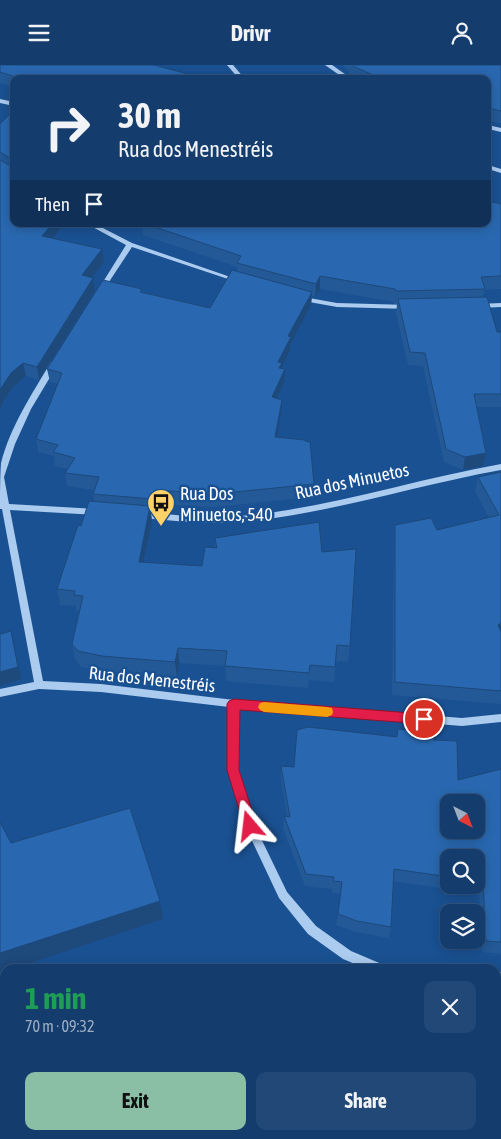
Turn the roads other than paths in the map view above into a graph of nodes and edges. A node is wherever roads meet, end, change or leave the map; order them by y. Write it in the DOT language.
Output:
graph roads {
  1 [pos="230,65"];
  2 [pos="328,65"];
  3 [pos="239,75"];
  4 [pos="344,75"];
  5 [pos="96,227"];
  6 [pos="130,244"];
  7 [pos="246,283"];
  8 [pos="99,293"];
  9 [pos="292,296"];
  10 [pos="501,305"];
  11 [pos="473,306"];
  12 [pos="416,307"];
  13 [pos="58,359"];
  14 [pos="501,467"];
  15 [pos="2,506"];
  16 [pos="103,513"];
  17 [pos="133,515"];
  18 [pos="39,685"];
  19 [pos="0,693"];
  20 [pos="234,704"];
  21 [pos="501,718"];
  22 [pos="368,964"];
  1 -- 3 [label="street"];
  2 -- 4 [label="street"];
  5 -- 6 [label="street"];
  6 -- 7 [label="street"];
  6 -- 8 [label="street"];
  9 -- 12 [label="street"];
  10 -- 11 [label="street"];
  13 -- 15 [label="street"];
  14 -- 17 [label="street, Rua dos Minuetos"];
  15 -- 16 [label="street"];
  15 -- 18 [label="street"];
  18 -- 19 [label="street, Rua dos Menestréis"];
  18 -- 20 [label="street, Rua dos Menestréis"];
  20 -- 21 [label="street, Rua dos Menestréis"];
  20 -- 22 [label="street"];
}
